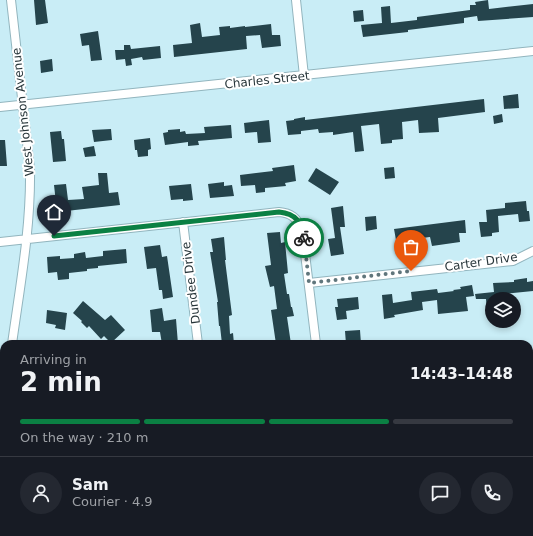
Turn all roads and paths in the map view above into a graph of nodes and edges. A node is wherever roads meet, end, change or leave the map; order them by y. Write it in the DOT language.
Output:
graph roads {
  1 [pos="11,0"];
  2 [pos="296,0"];
  3 [pos="533,51"];
  4 [pos="304,76"];
  5 [pos="23,105"];
  6 [pos="0,107"];
  7 [pos="183,222"];
  8 [pos="26,239"];
  9 [pos="0,242"];
  10 [pos="533,251"];
  11 [pos="309,283"];
  12 [pos="14,340"];
  13 [pos="198,340"];
  14 [pos="316,340"];
  1 -- 5 [label="street, West Johnson Avenue"];
  2 -- 4 [label="street"];
  3 -- 4 [label="street, Charles Street"];
  4 -- 5 [label="street, Charles Street"];
  5 -- 6 [label="street, Charles Street"];
  5 -- 8 [label="street, West Johnson Avenue"];
  7 -- 8 [label="street"];
  7 -- 11 [label="street"];
  7 -- 13 [label="street, Dundee Drive"];
  8 -- 9 [label="street"];
  8 -- 12 [label="street, West Johnson Avenue"];
  10 -- 11 [label="street, Carter Drive"];
  11 -- 14 [label="street"];
}
